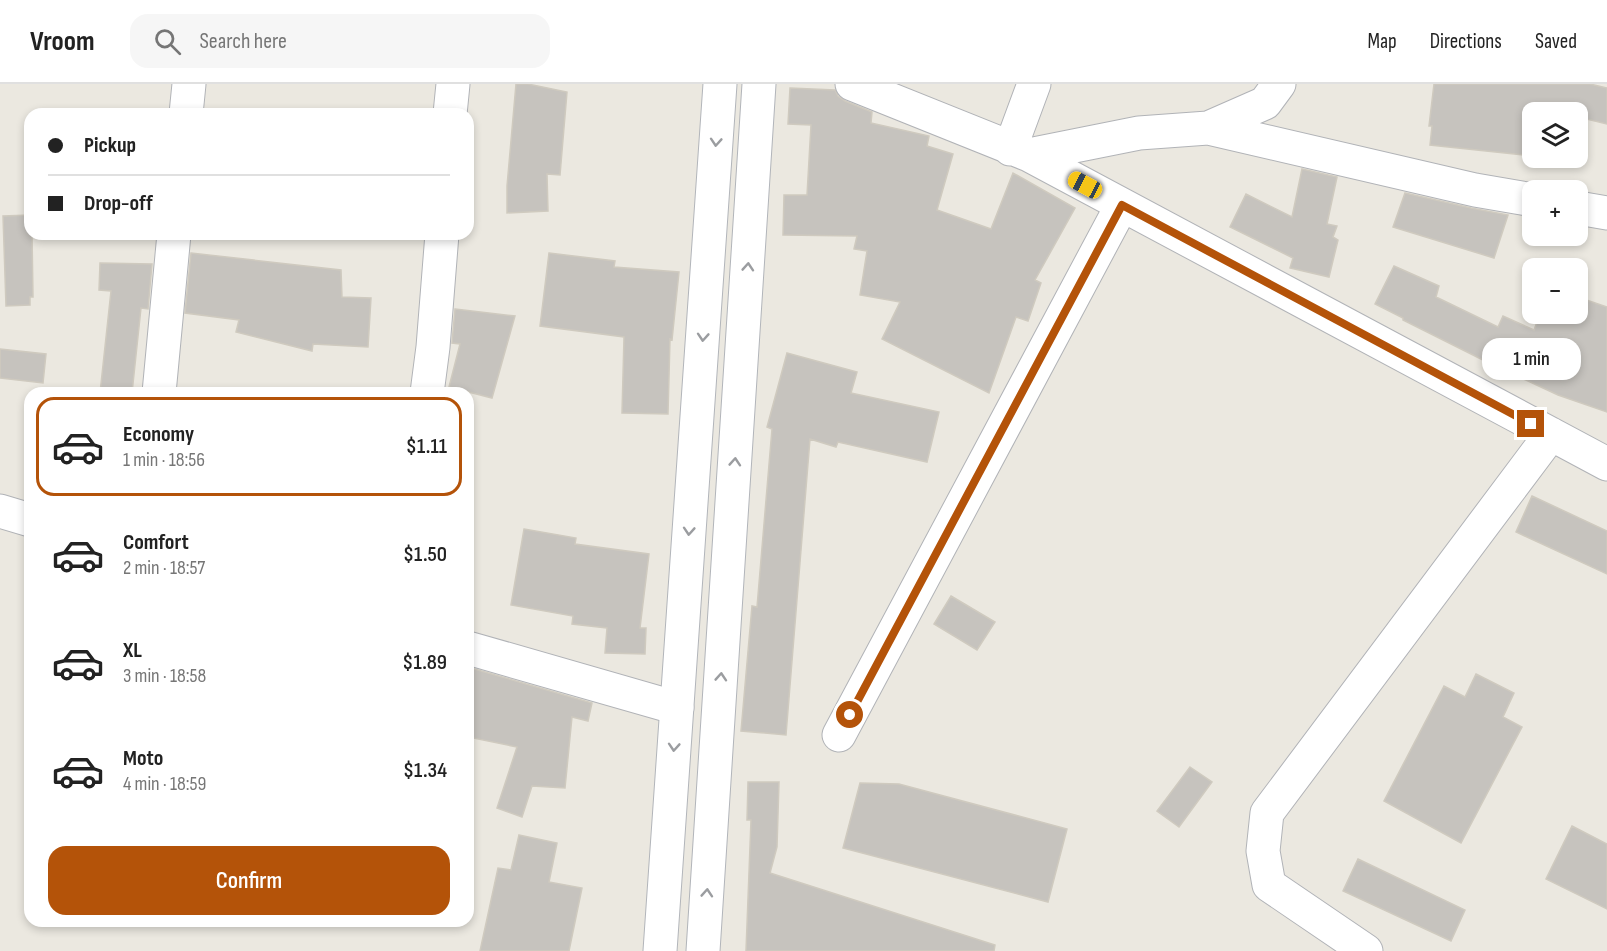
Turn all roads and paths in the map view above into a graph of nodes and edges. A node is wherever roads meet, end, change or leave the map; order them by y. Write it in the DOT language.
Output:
graph roads {
  1 [pos="189,84"];
  2 [pos="453,84"];
  3 [pos="720,84"];
  4 [pos="759,84"];
  5 [pos="852,84"];
  6 [pos="1034,84"];
  7 [pos="1279,84"];
  8 [pos="187,108"];
  9 [pos="451,108"];
  10 [pos="1208,128"];
  11 [pos="1020,152"];
  12 [pos="1522,198"];
  13 [pos="1122,205"];
  14 [pos="1588,210"];
  15 [pos="1607,213"];
  16 [pos="173,240"];
  17 [pos="441,240"];
  18 [pos="160,387"];
  19 [pos="428,387"];
  20 [pos="1551,434"];
  21 [pos="1607,464"];
  22 [pos="0,511"];
  23 [pos="24,518"];
  24 [pos="474,650"];
  25 [pos="677,708"];
  26 [pos="839,735"];
  27 [pos="660,951"];
  28 [pos="703,951"];
  29 [pos="1366,951"];
  1 -- 8 [label="street"];
  2 -- 9 [label="street"];
  3 -- 25 [label="street, one-way"];
  28 -- 4 [label="street, one-way"];
  5 -- 11 [label="street"];
  6 -- 11 [label="street"];
  7 -- 10 [label="street"];
  10 -- 11 [label="street"];
  10 -- 12 [label="street"];
  11 -- 13 [label="street"];
  13 -- 20 [label="street"];
  13 -- 26 [label="street"];
  14 -- 15 [label="street"];
  16 -- 18 [label="street"];
  17 -- 19 [label="street"];
  20 -- 21 [label="street"];
  20 -- 29 [label="street"];
  22 -- 23 [label="street"];
  24 -- 25 [label="street"];
  25 -- 27 [label="street, one-way"];
}
